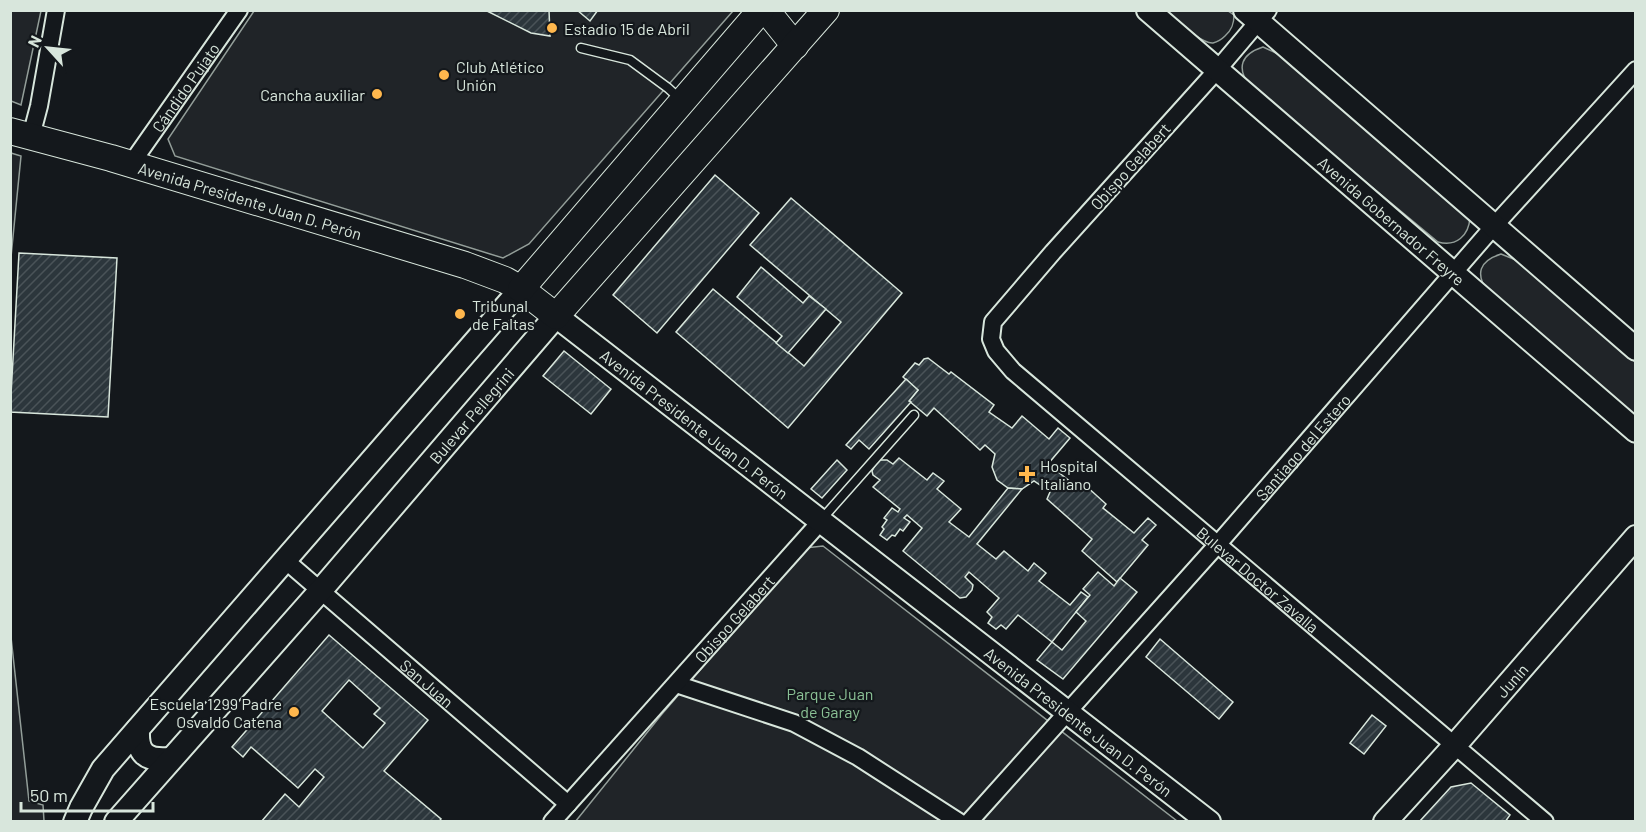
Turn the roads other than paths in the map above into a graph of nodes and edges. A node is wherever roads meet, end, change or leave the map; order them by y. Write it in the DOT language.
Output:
graph roads {
  1 [pos="56,10"];
  2 [pos="239,10"];
  3 [pos="761,10"];
  4 [pos="766,10"];
  5 [pos="1148,10"];
  6 [pos="821,12"];
  7 [pos="1257,14"];
  8 [pos="795,46"];
  9 [pos="581,48"];
  10 [pos="1218,69"];
  11 [pos="1635,70"];
  12 [pos="683,101"];
  13 [pos="18,124"];
  14 [pos="121,161"];
  15 [pos="1494,226"];
  16 [pos="1454,273"];
  17 [pos="521,288"];
  18 [pos="556,316"];
  19 [pos="993,322"];
  20 [pos="1635,349"];
  21 [pos="914,415"];
  22 [pos="1635,431"];
  23 [pos="821,521"];
  24 [pos="1635,537"];
  25 [pos="1218,544"];
  26 [pos="285,560"];
  27 [pos="321,590"];
  28 [pos="676,684"];
  29 [pos="1067,712"];
  30 [pos="138,729"];
  31 [pos="1455,744"];
  32 [pos="170,759"];
  33 [pos="568,804"];
  34 [pos="75,822"];
  35 [pos="116,822"];
  36 [pos="552,822"];
  37 [pos="958,822"];
  38 [pos="969,822"];
  39 [pos="1209,822"];
  40 [pos="1385,822"];
  41 [pos="1545,822"];
  1 -- 13 [label="street"];
  2 -- 14 [label="street, Cándido Pujato"];
  3 -- 12 [label="main road"];
  4 -- 8 [label="main road"];
  5 -- 10 [label="street, Avenida Gobernador Freyre"];
  6 -- 8 [label="main road, Bulevar Pellegrini"];
  7 -- 10 [label="street, Obispo Gelabert"];
  7 -- 15 [label="street"];
  8 -- 18 [label="main road, Bulevar Pellegrini"];
  9 -- 12 [label="lane"];
  10 -- 16 [label="street, Avenida Gobernador Freyre"];
  10 -- 19 [label="street, Obispo Gelabert"];
  11 -- 15 [label="street, Santiago del Estero"];
  12 -- 17 [label="main road"];
  13 -- 14 [label="main road, Avenida Presidente Juan D. Perón"];
  14 -- 17 [label="main road, Avenida Presidente Juan D. Perón"];
  15 -- 16 [label="street, Santiago del Estero"];
  15 -- 20 [label="street"];
  16 -- 22 [label="street, Avenida Gobernador Freyre"];
  16 -- 25 [label="street, Santiago del Estero"];
  17 -- 18 [label="main road, Avenida Presidente Juan D. Perón"];
  17 -- 26 [label="street"];
  18 -- 23 [label="street, Avenida Presidente Juan D. Perón"];
  18 -- 27 [label="street, Bulevar Pellegrini"];
  19 -- 25 [label="street, Bulevar Doctor Zavalla"];
  21 -- 23 [label="lane, Obispo Gelabert"];
  23 -- 28 [label="street, Obispo Gelabert"];
  23 -- 29 [label="street, Avenida Presidente Juan D. Perón"];
  24 -- 31 [label="street, Junín"];
  25 -- 29 [label="street, Santiago del Estero"];
  25 -- 31 [label="street, Bulevar Doctor Zavalla"];
  26 -- 27 [label="street, San Juan"];
  26 -- 30 [label="street"];
  27 -- 32 [label="street, Bulevar Pellegrini"];
  27 -- 33 [label="street, San Juan"];
  28 -- 33 [label="street, Obispo Gelabert"];
  28 -- 37 [label="street"];
  29 -- 38 [label="street, Santiago del Estero"];
  29 -- 39 [label="street, Avenida Presidente Juan D. Perón"];
  30 -- 32 [label="street"];
  30 -- 34 [label="street"];
  31 -- 40 [label="street, Junín"];
  31 -- 41 [label="street, Bulevar Doctor Zavalla"];
  32 -- 35 [label="street, Bulevar Pellegrini"];
  33 -- 36 [label="street, Obispo Gelabert"];
}
